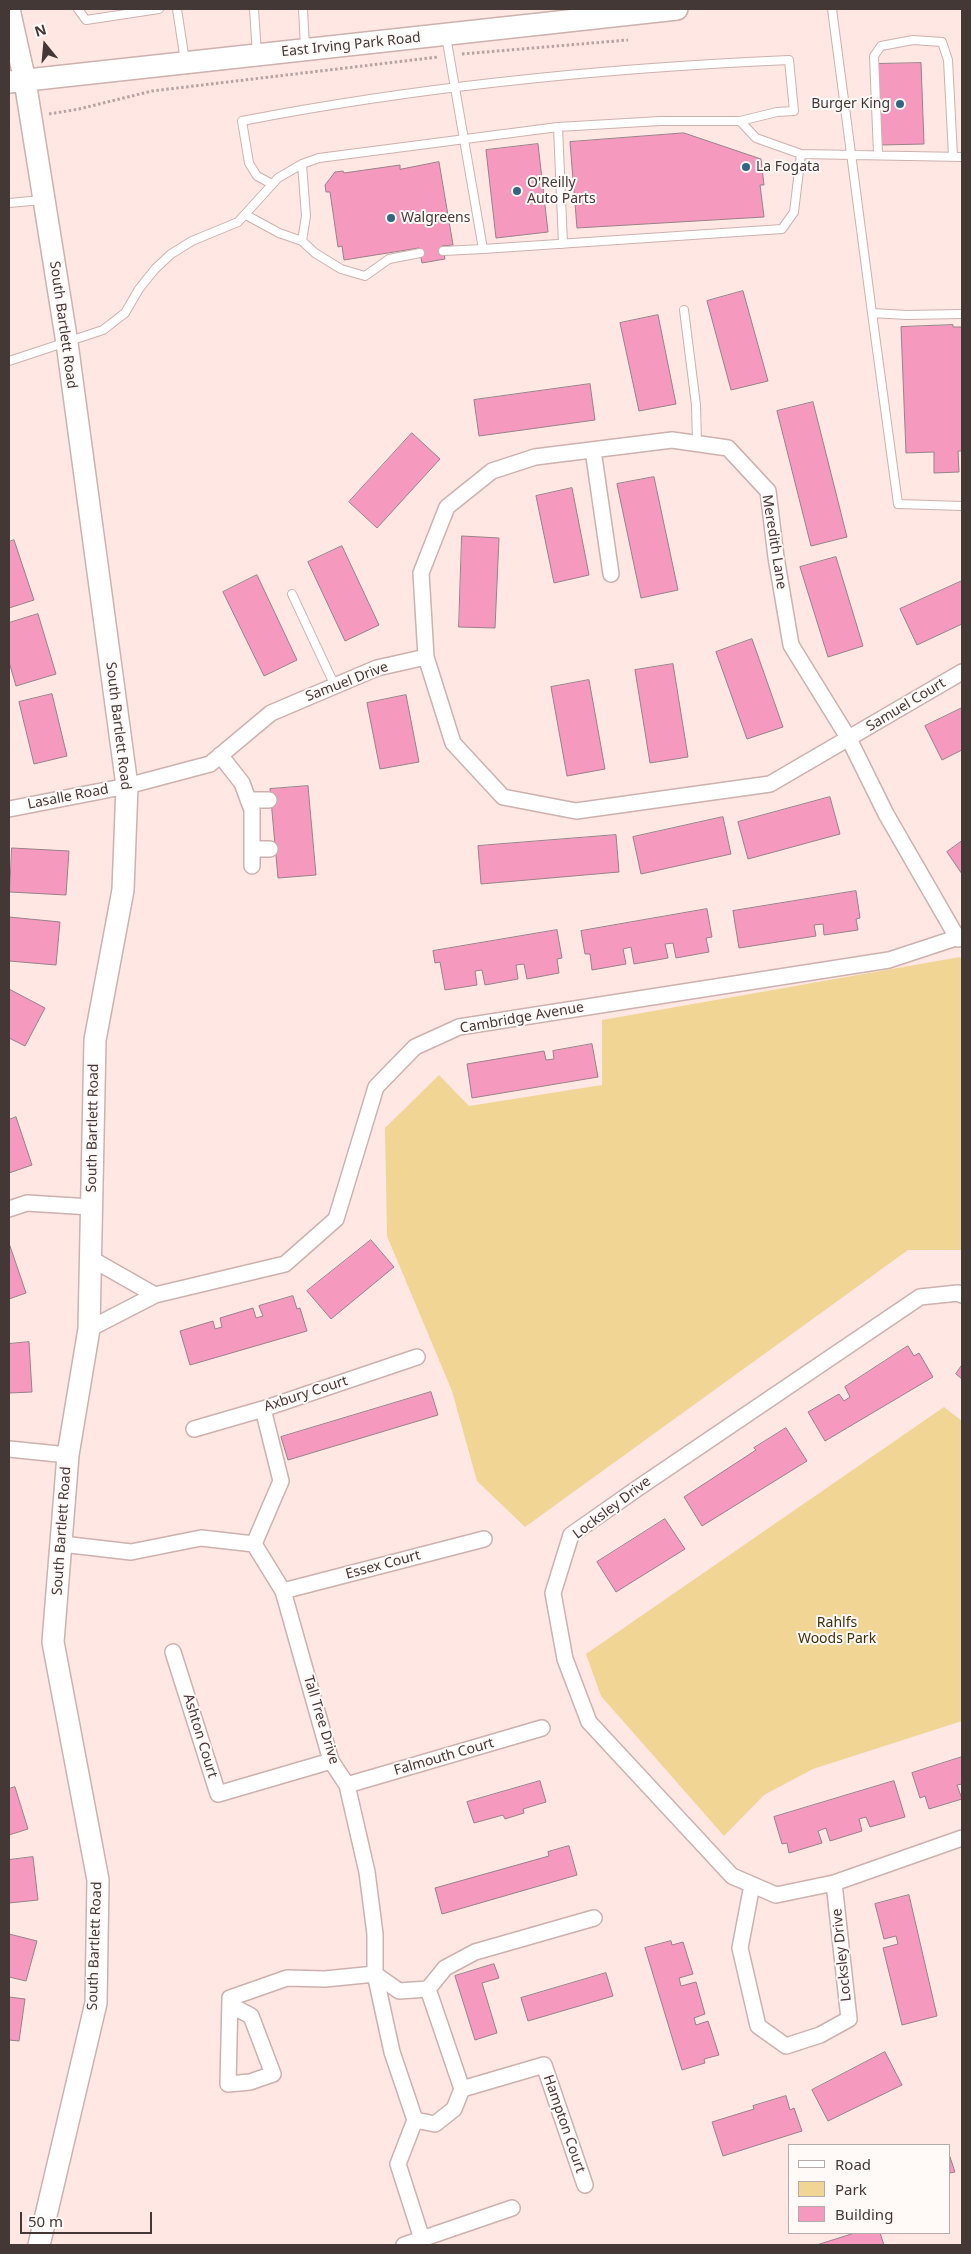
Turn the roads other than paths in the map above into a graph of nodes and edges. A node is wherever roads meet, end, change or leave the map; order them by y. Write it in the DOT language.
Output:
graph roads {
  1 [pos="10,9"];
  2 [pos="78,9"];
  3 [pos="160,9"];
  4 [pos="177,9"];
  5 [pos="254,9"];
  6 [pos="302,9"];
  7 [pos="677,9"];
  8 [pos="832,9"];
  9 [pos="447,45"];
  10 [pos="305,50"];
  11 [pos="257,55"];
  12 [pos="185,63"];
  13 [pos="17,81"];
  14 [pos="454,88"];
  15 [pos="740,121"];
  16 [pos="558,127"];
  17 [pos="462,138"];
  18 [pos="801,154"];
  19 [pos="851,154"];
  20 [pos="878,154"];
  21 [pos="953,156"];
  22 [pos="962,157"];
  23 [pos="302,164"];
  24 [pos="272,184"];
  25 [pos="44,200"];
  26 [pos="9,203"];
  27 [pos="246,215"];
  28 [pos="302,241"];
  29 [pos="562,244"];
  30 [pos="483,249"];
  31 [pos="443,251"];
  32 [pos="420,253"];
  33 [pos="684,310"];
  34 [pos="872,313"];
  35 [pos="962,314"];
  36 [pos="67,343"];
  37 [pos="9,361"];
  38 [pos="697,443"];
  39 [pos="593,450"];
  40 [pos="962,503"];
  41 [pos="611,574"];
  42 [pos="292,594"];
  43 [pos="426,658"];
  44 [pos="962,672"];
  45 [pos="335,686"];
  46 [pos="849,739"];
  47 [pos="220,755"];
  48 [pos="127,786"];
  49 [pos="248,800"];
  50 [pos="269,800"];
  51 [pos="9,809"];
  52 [pos="252,849"];
  53 [pos="270,849"];
  54 [pos="252,866"];
  55 [pos="960,938"];
  56 [pos="91,1207"];
  57 [pos="9,1209"];
  58 [pos="90,1258"];
  59 [pos="155,1295"];
  60 [pos="962,1295"];
  61 [pos="89,1329"];
  62 [pos="417,1357"];
  63 [pos="263,1409"];
  64 [pos="194,1429"];
  65 [pos="9,1449"];
  66 [pos="68,1455"];
  67 [pos="484,1539"];
  68 [pos="62,1544"];
  69 [pos="254,1544"];
  70 [pos="283,1591"];
  71 [pos="173,1652"];
  72 [pos="542,1728"];
  73 [pos="331,1761"];
  74 [pos="347,1785"];
  75 [pos="962,1838"];
  76 [pos="834,1883"];
  77 [pos="752,1885"];
  78 [pos="594,1918"];
  79 [pos="375,1974"];
  80 [pos="428,1989"];
  81 [pos="230,2005"];
  82 [pos="462,2089"];
  83 [pos="415,2120"];
  84 [pos="585,2185"];
  85 [pos="512,2208"];
  86 [pos="422,2239"];
  87 [pos="39,2245"];
  88 [pos="404,2245"];
  1 -- 13 [label="main road, South Bartlett Road"];
  2 -- 3 [label="lane"];
  4 -- 12 [label="lane"];
  5 -- 11 [label="lane"];
  6 -- 10 [label="lane"];
  7 -- 9 [label="main road, East Irving Park Road"];
  8 -- 19 [label="lane"];
  9 -- 10 [label="main road, East Irving Park Road"];
  9 -- 14 [label="lane"];
  10 -- 11 [label="main road, East Irving Park Road"];
  11 -- 12 [label="main road, East Irving Park Road"];
  12 -- 13 [label="main road, East Irving Park Road"];
  13 -- 25 [label="main road, South Bartlett Road"];
  14 -- 15 [label="lane"];
  14 -- 17 [label="lane"];
  14 -- 24 [label="lane"];
  15 -- 16 [label="lane"];
  15 -- 18 [label="lane"];
  16 -- 17 [label="lane"];
  16 -- 29 [label="lane"];
  17 -- 23 [label="lane"];
  17 -- 30 [label="lane"];
  18 -- 19 [label="lane"];
  18 -- 29 [label="lane"];
  19 -- 20 [label="lane"];
  19 -- 34 [label="lane"];
  20 -- 21 [label="lane"];
  20 -- 21 [label="lane"];
  21 -- 22 [label="lane"];
  23 -- 24 [label="lane"];
  23 -- 28 [label="lane"];
  24 -- 27 [label="lane"];
  25 -- 26 [label="lane"];
  25 -- 36 [label="main road, South Bartlett Road"];
  27 -- 28 [label="lane"];
  27 -- 36 [label="lane"];
  28 -- 32 [label="lane"];
  29 -- 30 [label="lane"];
  30 -- 31 [label="lane"];
  33 -- 38 [label="lane"];
  34 -- 35 [label="lane"];
  34 -- 40 [label="lane"];
  36 -- 37 [label="lane"];
  36 -- 48 [label="main road, South Bartlett Road"];
  38 -- 39 [label="street, Meredith Lane"];
  38 -- 46 [label="street, Meredith Lane"];
  39 -- 41 [label="street"];
  39 -- 43 [label="street, Meredith Lane"];
  42 -- 45 [label="lane"];
  43 -- 45 [label="street, Samuel Drive"];
  43 -- 46 [label="street"];
  44 -- 46 [label="street, Samuel Court"];
  45 -- 47 [label="street, Samuel Drive"];
  46 -- 55 [label="street, Meredith Lane"];
  47 -- 48 [label="street, Samuel Drive"];
  47 -- 49 [label="street"];
  48 -- 51 [label="street, Lasalle Road"];
  48 -- 56 [label="main road, South Bartlett Road"];
  49 -- 50 [label="street"];
  49 -- 52 [label="street"];
  52 -- 53 [label="street"];
  52 -- 54 [label="street"];
  55 -- 59 [label="street, Cambridge Avenue"];
  56 -- 57 [label="street"];
  56 -- 58 [label="main road, South Bartlett Road"];
  58 -- 59 [label="street"];
  58 -- 61 [label="main road, South Bartlett Road"];
  59 -- 61 [label="street, Cambridge Avenue"];
  60 -- 77 [label="street, Locksley Drive"];
  61 -- 66 [label="main road, South Bartlett Road"];
  62 -- 63 [label="street, Axbury Court"];
  63 -- 64 [label="street, Axbury Court"];
  63 -- 69 [label="street"];
  65 -- 66 [label="street"];
  66 -- 68 [label="main road, South Bartlett Road"];
  67 -- 70 [label="street, Essex Court"];
  68 -- 69 [label="street"];
  68 -- 87 [label="main road, South Bartlett Road"];
  69 -- 70 [label="street, Tall Tree Drive"];
  70 -- 73 [label="street, Tall Tree Drive"];
  71 -- 73 [label="street, Ashton Court"];
  72 -- 74 [label="street, Falmouth Court"];
  73 -- 74 [label="street, Tall Tree Drive"];
  74 -- 79 [label="street, Tall Tree Drive"];
  75 -- 76 [label="street, Locksley Drive"];
  76 -- 77 [label="street, Locksley Drive"];
  76 -- 77 [label="street, Locksley Drive"];
  78 -- 80 [label="street"];
  79 -- 80 [label="street"];
  79 -- 81 [label="street"];
  79 -- 83 [label="street, Tall Tree Drive"];
  80 -- 82 [label="street"];
  81 -- 81 [label="street"];
  82 -- 83 [label="street"];
  82 -- 84 [label="street, Hampton Court"];
  83 -- 86 [label="street"];
  85 -- 86 [label="street"];
  86 -- 88 [label="street"];
}
